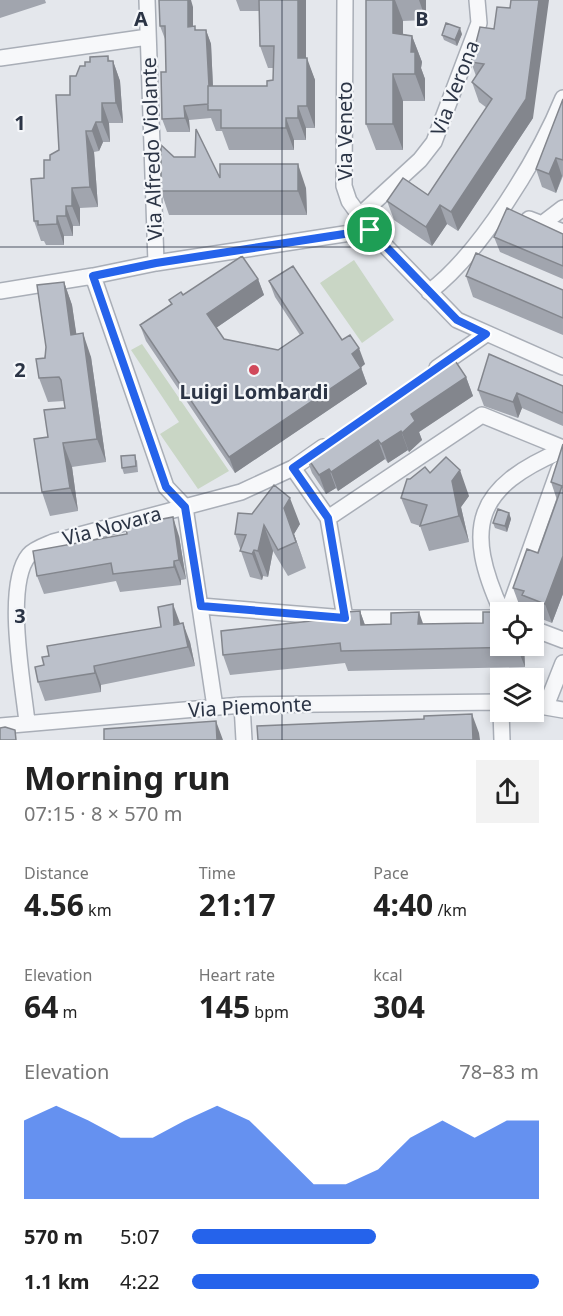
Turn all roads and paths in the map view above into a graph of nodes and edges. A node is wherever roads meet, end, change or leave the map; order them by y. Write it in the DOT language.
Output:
graph roads {
  1 [pos="147,0"];
  2 [pos="345,0"];
  3 [pos="477,0"];
  4 [pos="148,37"];
  5 [pos="0,58"];
  6 [pos="563,98"];
  7 [pos="500,208"];
  8 [pos="563,208"];
  9 [pos="359,216"];
  10 [pos="542,224"];
  11 [pos="370,230"];
  12 [pos="563,232"];
  13 [pos="156,263"];
  14 [pos="93,276"];
  15 [pos="0,291"];
  16 [pos="429,292"];
  17 [pos="486,334"];
  18 [pos="563,367"];
  19 [pos="425,377"];
  20 [pos="340,435"];
  21 [pos="563,449"];
  22 [pos="563,457"];
  23 [pos="293,468"];
  24 [pos="185,507"];
  25 [pos="328,518"];
  26 [pos="8,601"];
  27 [pos="498,602"];
  28 [pos="512,602"];
  29 [pos="201,606"];
  30 [pos="345,618"];
  31 [pos="490,618"];
  32 [pos="544,633"];
  33 [pos="563,640"];
  34 [pos="563,663"];
  35 [pos="544,698"];
  36 [pos="490,703"];
  37 [pos="242,705"];
  38 [pos="544,706"];
  39 [pos="215,707"];
  40 [pos="563,710"];
  41 [pos="27,722"];
  42 [pos="501,722"];
  43 [pos="0,726"];
  44 [pos="244,740"];
  45 [pos="502,740"];
  1 -- 4 [label="street, Via Alfredo Violante"];
  2 -- 9 [label="street, Via Veneto"];
  3 -- 9 [label="street, Via Verona"];
  4 -- 5 [label="street"];
  4 -- 13 [label="street, Via Alfredo Violante"];
  6 -- 7 [label="street"];
  7 -- 10 [label="street"];
  7 -- 16 [label="street"];
  8 -- 10 [label="street"];
  9 -- 11 [label="street, Via Veneto"];
  10 -- 12 [label="street"];
  11 -- 13 [label="street"];
  11 -- 16 [label="street, Via Veneto"];
  13 -- 14 [label="street"];
  14 -- 15 [label="street"];
  14 -- 24 [label="street"];
  16 -- 17 [label="street, Via Veneto"];
  17 -- 18 [label="street, Via Veneto"];
  17 -- 19 [label="street"];
  20 -- 23 [label="street, Via Novara"];
  21 -- 25 [label="street"];
  21 -- 27 [label="street"];
  22 -- 28 [label="street"];
  23 -- 24 [label="street, Via Novara"];
  23 -- 25 [label="street"];
  24 -- 26 [label="street, Via Novara"];
  24 -- 29 [label="street"];
  25 -- 30 [label="street"];
  26 -- 41 [label="street, Via Novara"];
  29 -- 30 [label="street"];
  29 -- 39 [label="street"];
  30 -- 31 [label="street"];
  32 -- 33 [label="street"];
  34 -- 35 [label="street"];
  36 -- 37 [label="street, Via Piemonte"];
  37 -- 39 [label="street, Via Piemonte"];
  37 -- 44 [label="street"];
  38 -- 40 [label="street"];
  39 -- 41 [label="street, Via Piemonte"];
  41 -- 43 [label="street, Via Piemonte"];
  42 -- 45 [label="street"];
}
